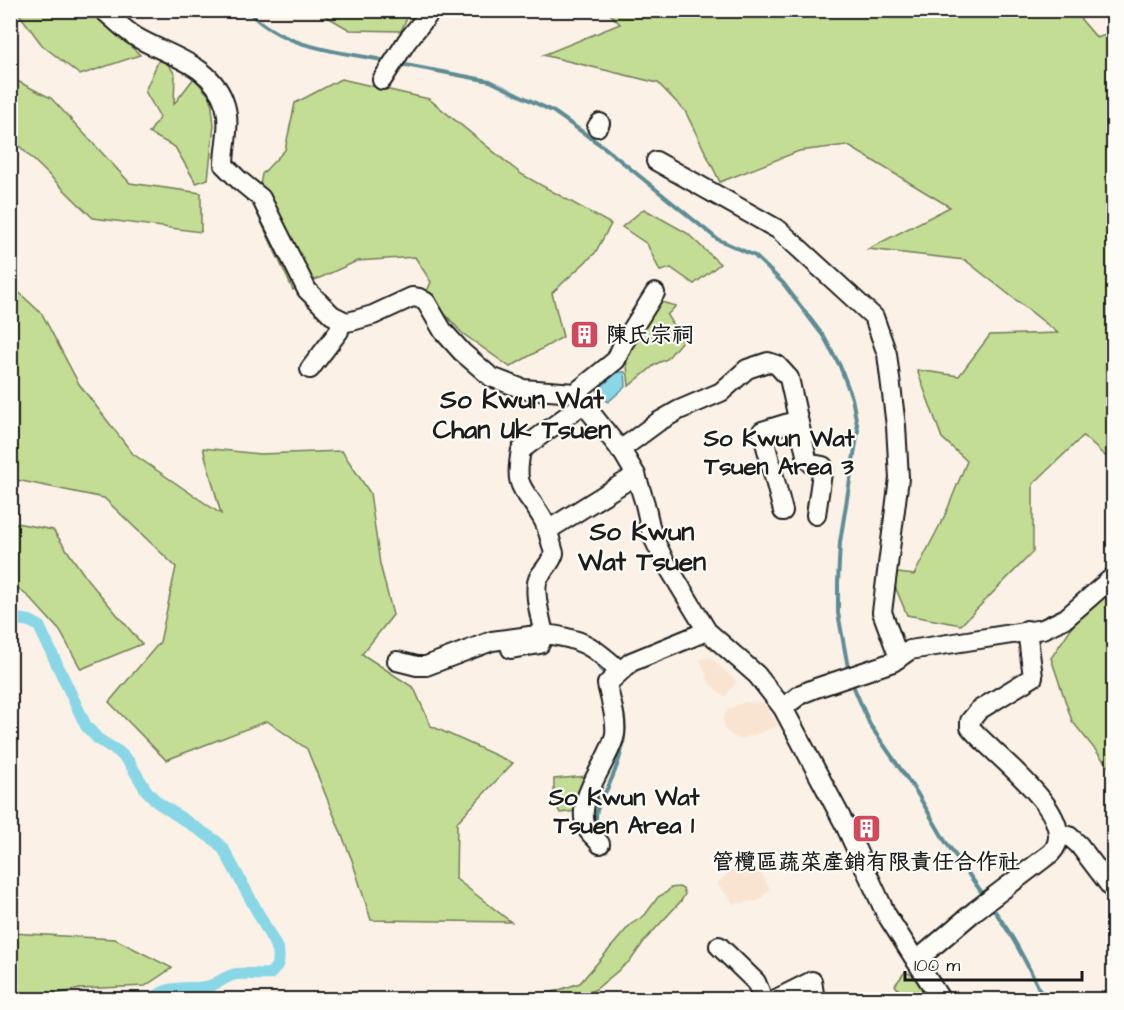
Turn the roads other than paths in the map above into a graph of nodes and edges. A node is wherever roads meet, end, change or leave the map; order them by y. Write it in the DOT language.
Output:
graph roads {
  1 [pos="103,10"];
  2 [pos="432,10"];
  3 [pos="384,76"];
  4 [pos="656,161"];
  5 [pos="655,293"];
  6 [pos="340,320"];
  7 [pos="310,369"];
  8 [pos="579,398"];
  9 [pos="798,420"];
  10 [pos="620,450"];
  11 [pos="636,475"];
  12 [pos="783,512"];
  13 [pos="816,514"];
  14 [pos="548,530"];
  15 [pos="1113,576"];
  16 [pos="1027,630"];
  17 [pos="707,631"];
  18 [pos="542,638"];
  19 [pos="511,649"];
  20 [pos="899,658"];
  21 [pos="397,661"];
  22 [pos="613,678"];
  23 [pos="783,708"];
  24 [pos="1059,835"];
  25 [pos="600,844"];
  26 [pos="1113,891"];
  27 [pos="719,946"];
  28 [pos="916,961"];
  29 [pos="766,999"];
  30 [pos="774,999"];
  31 [pos="815,999"];
  32 [pos="941,999"];
  1 -- 6 [label="street"];
  2 -- 3 [label="street"];
  4 -- 20 [label="street"];
  5 -- 8 [label="street"];
  6 -- 7 [label="street"];
  6 -- 8 [label="street"];
  8 -- 10 [label="street"];
  8 -- 14 [label="street"];
  9 -- 10 [label="street"];
  9 -- 12 [label="street"];
  9 -- 13 [label="street"];
  10 -- 11 [label="street"];
  11 -- 14 [label="street"];
  11 -- 17 [label="street"];
  14 -- 18 [label="street"];
  15 -- 16 [label="street"];
  16 -- 20 [label="street"];
  16 -- 24 [label="street"];
  17 -- 22 [label="street"];
  17 -- 23 [label="street"];
  18 -- 19 [label="street"];
  18 -- 21 [label="street"];
  18 -- 22 [label="street"];
  20 -- 23 [label="street"];
  22 -- 25 [label="street"];
  23 -- 28 [label="street"];
  24 -- 26 [label="street"];
  24 -- 28 [label="street"];
  27 -- 29 [label="street"];
  28 -- 32 [label="street"];
  30 -- 31 [label="street"];
}
